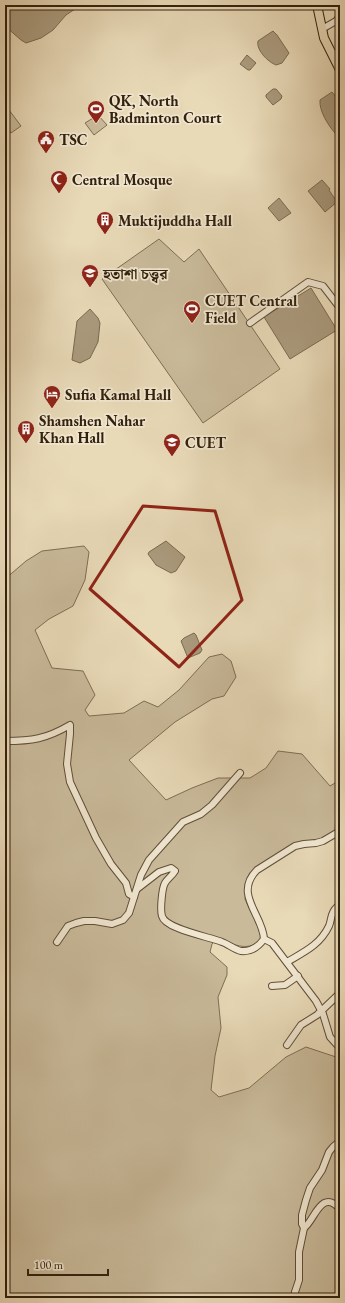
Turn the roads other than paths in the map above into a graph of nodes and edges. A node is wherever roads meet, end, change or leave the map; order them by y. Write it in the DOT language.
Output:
graph roads {
  1 [pos="316,5"];
  2 [pos="340,16"];
  3 [pos="322,29"];
  4 [pos="340,70"];
  5 [pos="340,308"];
  6 [pos="250,323"];
  7 [pos="5,741"];
  8 [pos="240,773"];
  9 [pos="340,832"];
  10 [pos="137,889"];
  11 [pos="134,897"];
  12 [pos="337,907"];
  13 [pos="264,939"];
  14 [pos="58,942"];
  15 [pos="287,962"];
  16 [pos="298,976"];
  17 [pos="272,986"];
  18 [pos="338,995"];
  19 [pos="321,1010"];
  20 [pos="287,1045"];
  21 [pos="340,1048"];
  22 [pos="340,1141"];
  23 [pos="340,1209"];
  24 [pos="304,1228"];
  25 [pos="294,1298"];
  1 -- 3 [label="main road"];
  2 -- 3 [label="street"];
  3 -- 4 [label="main road"];
  5 -- 6 [label="street"];
  7 -- 11 [label="street"];
  8 -- 10 [label="street"];
  9 -- 13 [label="street"];
  10 -- 11 [label="street"];
  10 -- 13 [label="street"];
  11 -- 14 [label="street"];
  12 -- 15 [label="street"];
  13 -- 15 [label="street"];
  15 -- 16 [label="street"];
  16 -- 17 [label="street"];
  16 -- 19 [label="street"];
  18 -- 19 [label="street"];
  19 -- 20 [label="street"];
  19 -- 21 [label="street"];
  22 -- 24 [label="street"];
  23 -- 24 [label="street"];
  24 -- 25 [label="street"];
}
